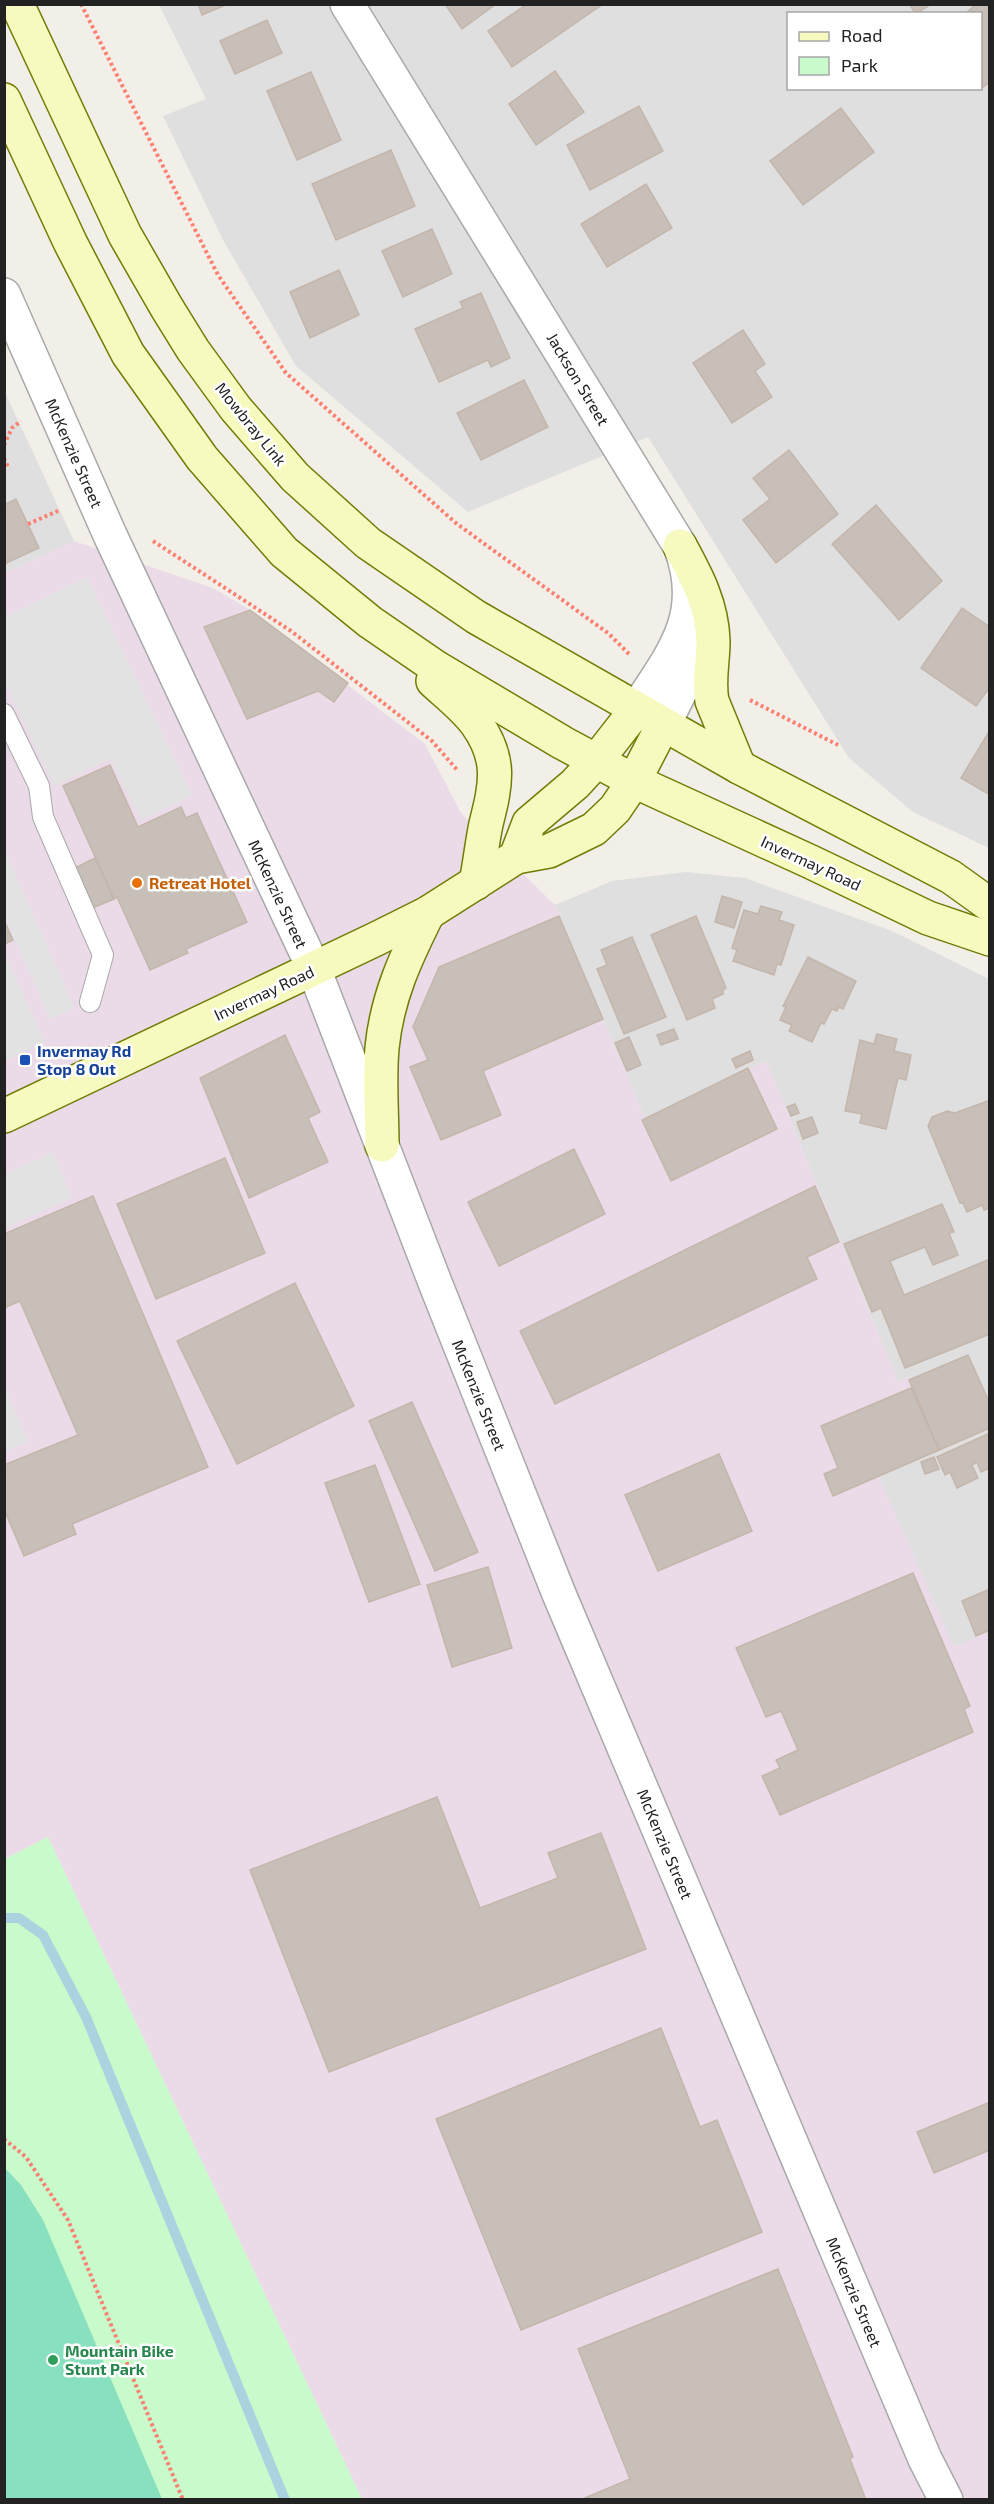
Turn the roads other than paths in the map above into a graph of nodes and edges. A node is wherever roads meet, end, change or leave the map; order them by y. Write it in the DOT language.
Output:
graph roads {
  1 [pos="17,4"];
  2 [pos="347,4"];
  3 [pos="4,100"];
  4 [pos="4,295"];
  5 [pos="687,559"];
  6 [pos="370,622"];
  7 [pos="4,714"];
  8 [pos="650,717"];
  9 [pos="597,760"];
  10 [pos="739,768"];
  11 [pos="634,781"];
  12 [pos="516,857"];
  13 [pos="476,883"];
  14 [pos="990,905"];
  15 [pos="428,913"];
  16 [pos="990,939"];
  17 [pos="314,969"];
  18 [pos="90,1002"];
  19 [pos="4,1116"];
  20 [pos="382,1146"];
  21 [pos="946,2499"];
  1 -- 8 [label="main road, Mowbray Link"];
  2 -- 5 [label="street, Jackson Street"];
  3 -- 6 [label="main road"];
  4 -- 17 [label="street, McKenzie Street"];
  5 -- 8 [label="street, Jackson Street"];
  5 -- 10 [label="main road"];
  6 -- 9 [label="main road"];
  6 -- 13 [label="main road"];
  7 -- 18 [label="lane"];
  8 -- 9 [label="main road, Jackson Street"];
  8 -- 10 [label="main road"];
  8 -- 11 [label="main road, Invermay Road"];
  9 -- 11 [label="main road, Invermay Road"];
  9 -- 12 [label="main road"];
  10 -- 14 [label="main road"];
  11 -- 12 [label="main road, Invermay Road"];
  11 -- 16 [label="main road, Invermay Road"];
  12 -- 13 [label="main road, Invermay Road"];
  13 -- 15 [label="main road, Invermay Road"];
  15 -- 17 [label="main road, Invermay Road"];
  15 -- 20 [label="main road"];
  17 -- 19 [label="main road, Invermay Road"];
  17 -- 20 [label="street, McKenzie Street"];
  20 -- 21 [label="street, McKenzie Street"];
}
